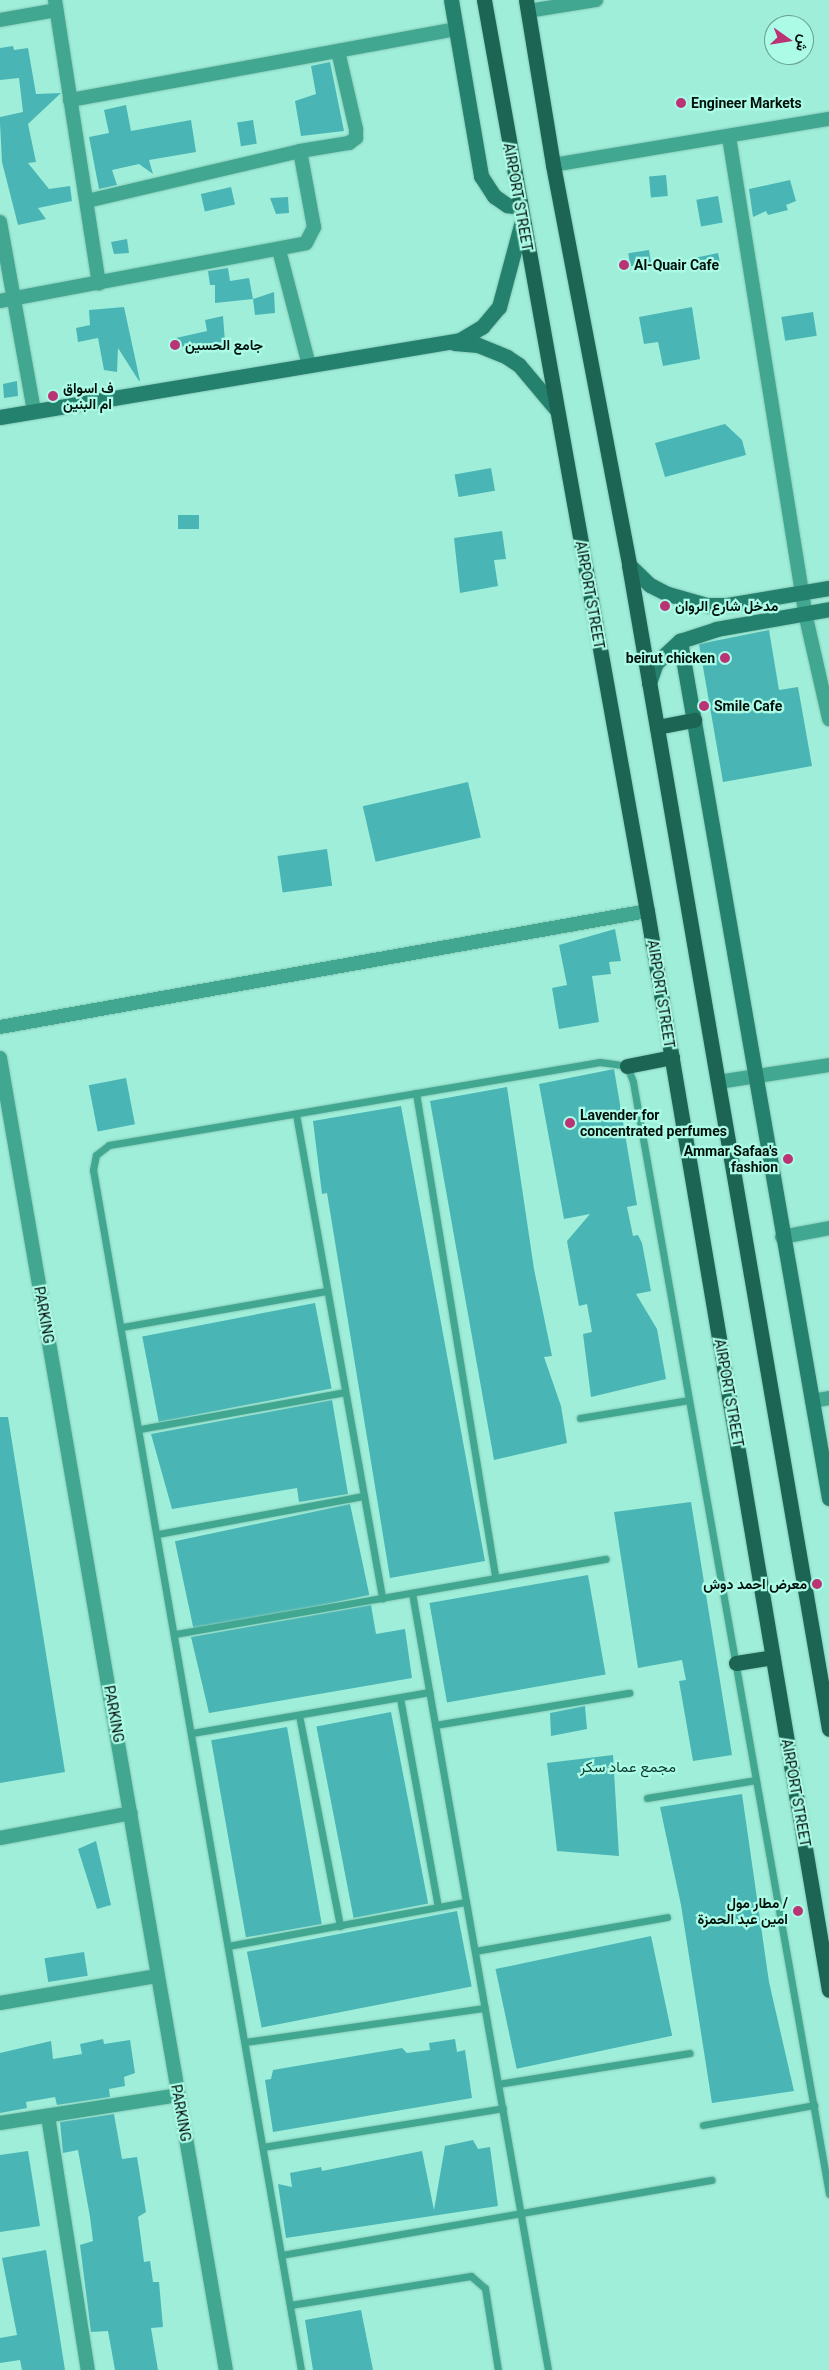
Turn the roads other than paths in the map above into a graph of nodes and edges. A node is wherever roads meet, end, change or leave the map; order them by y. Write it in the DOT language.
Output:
graph roads {
  1 [pos="451,0"];
  2 [pos="484,0"];
  3 [pos="596,0"];
  4 [pos="56,5"];
  5 [pos="527,6"];
  6 [pos="0,20"];
  7 [pos="456,29"];
  8 [pos="338,51"];
  9 [pos="70,100"];
  10 [pos="829,119"];
  11 [pos="729,137"];
  12 [pos="300,151"];
  13 [pos="553,165"];
  14 [pos="87,201"];
  15 [pos="520,214"];
  16 [pos="0,222"];
  17 [pos="279,250"];
  18 [pos="99,284"];
  19 [pos="7,300"];
  20 [pos="448,343"];
  21 [pos="309,365"];
  22 [pos="556,409"];
  23 [pos="34,411"];
  24 [pos="0,417"];
  25 [pos="629,565"];
  26 [pos="829,588"];
  27 [pos="802,592"];
  28 [pos="829,609"];
  29 [pos="805,613"];
  30 [pos="680,641"];
  31 [pos="649,683"];
  32 [pos="829,719"];
  33 [pos="694,720"];
  34 [pos="657,727"];
  35 [pos="648,911"];
  36 [pos="0,1026"];
  37 [pos="672,1058"];
  38 [pos="829,1064"];
  39 [pos="1,1066"];
  40 [pos="627,1066"];
  41 [pos="756,1076"];
  42 [pos="718,1082"];
  43 [pos="416,1093"];
  44 [pos="296,1114"];
  45 [pos="829,1228"];
  46 [pos="782,1237"];
  47 [pos="327,1291"];
  48 [pos="122,1326"];
  49 [pos="345,1392"];
  50 [pos="829,1398"];
  51 [pos="689,1400"];
  52 [pos="812,1401"];
  53 [pos="580,1418"];
  54 [pos="140,1429"];
  55 [pos="364,1496"];
  56 [pos="829,1498"];
  57 [pos="158,1534"];
  58 [pos="606,1559"];
  59 [pos="495,1578"];
  60 [pos="412,1593"];
  61 [pos="382,1598"];
  62 [pos="175,1634"];
  63 [pos="773,1657"];
  64 [pos="736,1663"];
  65 [pos="430,1692"];
  66 [pos="629,1693"];
  67 [pos="400,1698"];
  68 [pos="300,1714"];
  69 [pos="435,1725"];
  70 [pos="829,1729"];
  71 [pos="192,1733"];
  72 [pos="756,1780"];
  73 [pos="647,1798"];
  74 [pos="131,1813"];
  75 [pos="0,1838"];
  76 [pos="466,1902"];
  77 [pos="438,1907"];
  78 [pos="667,1917"];
  79 [pos="340,1926"];
  80 [pos="228,1946"];
  81 [pos="475,1951"];
  82 [pos="156,1976"];
  83 [pos="829,1990"];
  84 [pos="0,2003"];
  85 [pos="485,2008"];
  86 [pos="245,2042"];
  87 [pos="690,2053"];
  88 [pos="498,2084"];
  89 [pos="178,2095"];
  90 [pos="814,2105"];
  91 [pos="503,2108"];
  92 [pos="48,2116"];
  93 [pos="0,2123"];
  94 [pos="703,2125"];
  95 [pos="263,2148"];
  96 [pos="712,2180"];
  97 [pos="829,2194"];
  98 [pos="521,2213"];
  99 [pos="281,2255"];
  100 [pos="290,2306"];
  101 [pos="88,2370"];
  102 [pos="226,2370"];
  103 [pos="301,2370"];
  104 [pos="498,2370"];
  105 [pos="548,2370"];
  1 -- 7 [label="street"];
  2 -- 15 [label="main road, AIRPORT STREET"];
  3 -- 5 [label="street"];
  4 -- 6 [label="street"];
  4 -- 9 [label="street"];
  5 -- 13 [label="main road"];
  7 -- 8 [label="street"];
  7 -- 15 [label="street"];
  8 -- 9 [label="street"];
  8 -- 12 [label="street"];
  9 -- 14 [label="street"];
  10 -- 11 [label="street"];
  11 -- 13 [label="street"];
  11 -- 27 [label="street"];
  12 -- 14 [label="street"];
  12 -- 17 [label="street"];
  13 -- 25 [label="main road"];
  14 -- 18 [label="street"];
  15 -- 20 [label="street"];
  15 -- 22 [label="main road, AIRPORT STREET"];
  16 -- 19 [label="street"];
  17 -- 18 [label="street"];
  17 -- 21 [label="street"];
  18 -- 19 [label="street"];
  19 -- 23 [label="street"];
  20 -- 21 [label="street"];
  20 -- 22 [label="street"];
  21 -- 23 [label="street"];
  22 -- 35 [label="main road, AIRPORT STREET"];
  23 -- 24 [label="street"];
  25 -- 27 [label="street"];
  25 -- 31 [label="main road"];
  26 -- 27 [label="street"];
  27 -- 29 [label="street"];
  28 -- 29 [label="street"];
  29 -- 30 [label="street"];
  29 -- 32 [label="street"];
  30 -- 31 [label="street"];
  30 -- 33 [label="street"];
  31 -- 34 [label="main road"];
  33 -- 34 [label="main road"];
  33 -- 41 [label="street"];
  34 -- 42 [label="main road"];
  35 -- 36 [label="street"];
  35 -- 37 [label="main road, AIRPORT STREET"];
  37 -- 40 [label="main road"];
  37 -- 63 [label="main road, AIRPORT STREET"];
  38 -- 41 [label="street"];
  39 -- 74 [label="street, PARKING"];
  40 -- 43 [label="lane"];
  40 -- 51 [label="lane"];
  41 -- 42 [label="street"];
  41 -- 46 [label="street"];
  42 -- 70 [label="main road"];
  43 -- 44 [label="lane"];
  43 -- 59 [label="lane"];
  44 -- 47 [label="lane"];
  44 -- 48 [label="lane"];
  45 -- 46 [label="street"];
  46 -- 52 [label="street"];
  47 -- 48 [label="lane"];
  47 -- 49 [label="lane"];
  48 -- 54 [label="lane"];
  49 -- 54 [label="lane"];
  49 -- 55 [label="lane"];
  50 -- 52 [label="street"];
  51 -- 53 [label="lane"];
  51 -- 64 [label="lane"];
  52 -- 56 [label="street"];
  54 -- 57 [label="lane"];
  55 -- 57 [label="lane"];
  55 -- 61 [label="lane"];
  57 -- 62 [label="lane"];
  58 -- 59 [label="lane"];
  59 -- 60 [label="lane"];
  60 -- 61 [label="lane"];
  60 -- 65 [label="lane"];
  61 -- 62 [label="lane"];
  62 -- 71 [label="lane"];
  63 -- 64 [label="main road"];
  63 -- 83 [label="main road, AIRPORT STREET"];
  64 -- 72 [label="lane"];
  65 -- 67 [label="lane"];
  65 -- 69 [label="lane"];
  66 -- 69 [label="lane"];
  67 -- 68 [label="lane"];
  67 -- 77 [label="lane"];
  68 -- 71 [label="lane"];
  68 -- 79 [label="lane"];
  69 -- 76 [label="lane"];
  71 -- 80 [label="lane"];
  72 -- 73 [label="lane"];
  72 -- 90 [label="lane"];
  74 -- 75 [label="street"];
  74 -- 82 [label="street, PARKING"];
  76 -- 77 [label="lane"];
  76 -- 81 [label="lane"];
  77 -- 79 [label="lane"];
  78 -- 81 [label="lane"];
  79 -- 80 [label="lane"];
  80 -- 86 [label="lane"];
  81 -- 85 [label="lane"];
  82 -- 84 [label="street"];
  82 -- 89 [label="street, PARKING"];
  85 -- 86 [label="lane"];
  85 -- 88 [label="lane"];
  86 -- 95 [label="lane"];
  87 -- 88 [label="lane"];
  88 -- 91 [label="lane"];
  89 -- 92 [label="street"];
  89 -- 102 [label="street, PARKING"];
  90 -- 94 [label="lane"];
  90 -- 97 [label="lane"];
  91 -- 95 [label="lane"];
  91 -- 98 [label="lane"];
  92 -- 93 [label="street"];
  92 -- 101 [label="street"];
  95 -- 99 [label="lane"];
  96 -- 98 [label="lane"];
  98 -- 99 [label="lane"];
  98 -- 105 [label="lane"];
  99 -- 100 [label="lane"];
  100 -- 103 [label="lane"];
  100 -- 104 [label="lane"];
}
